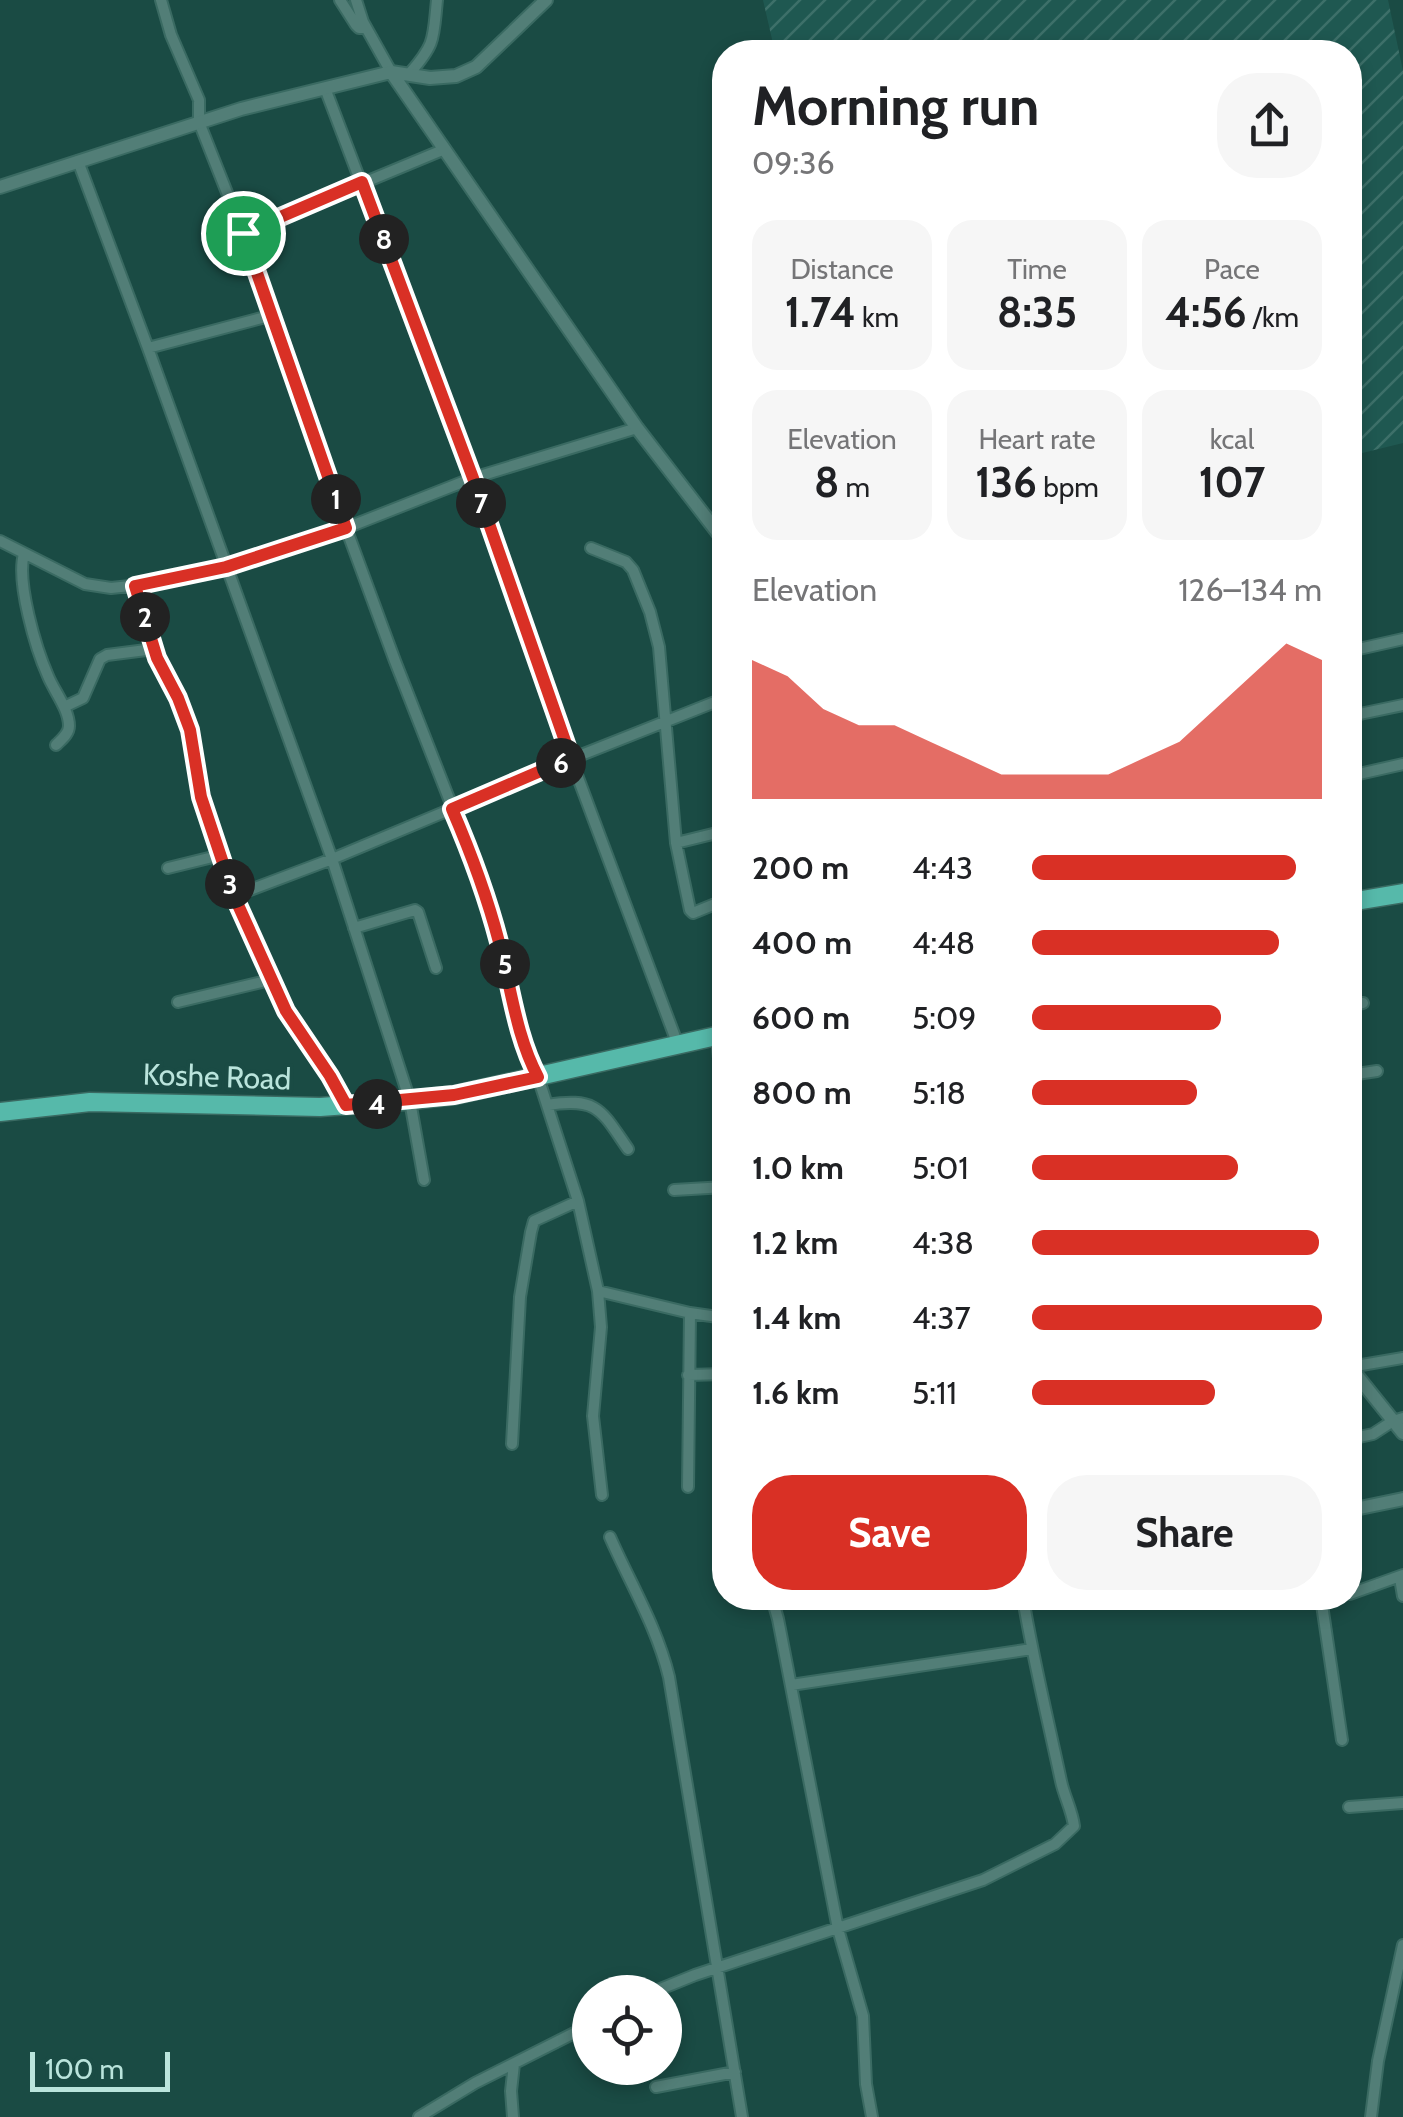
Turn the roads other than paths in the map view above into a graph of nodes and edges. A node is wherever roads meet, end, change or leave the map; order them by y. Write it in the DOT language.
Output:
graph roads {
  1 [pos="161,0"];
  2 [pos="340,0"];
  3 [pos="356,0"];
  4 [pos="437,0"];
  5 [pos="546,0"];
  6 [pos="366,28"];
  7 [pos="390,72"];
  8 [pos="410,73"];
  9 [pos="325,88"];
  10 [pos="199,122"];
  11 [pos="445,149"];
  12 [pos="78,162"];
  13 [pos="362,182"];
  14 [pos="0,187"];
  15 [pos="243,233"];
  16 [pos="273,315"];
  17 [pos="148,348"];
  18 [pos="638,428"];
  19 [pos="473,478"];
  20 [pos="712,525"];
  21 [pos="346,528"];
  22 [pos="0,541"];
  23 [pos="591,548"];
  24 [pos="24,554"];
  25 [pos="226,567"];
  26 [pos="135,586"];
  27 [pos="1403,639"];
  28 [pos="1362,648"];
  29 [pos="154,649"];
  30 [pos="712,703"];
  31 [pos="1403,705"];
  32 [pos="64,707"];
  33 [pos="1362,714"];
  34 [pos="667,722"];
  35 [pos="56,746"];
  36 [pos="571,758"];
  37 [pos="1403,764"];
  38 [pos="1362,773"];
  39 [pos="452,809"];
  40 [pos="712,834"];
  41 [pos="676,843"];
  42 [pos="221,855"];
  43 [pos="332,859"];
  44 [pos="168,868"];
  45 [pos="1403,892"];
  46 [pos="234,896"];
  47 [pos="1362,900"];
  48 [pos="712,906"];
  49 [pos="354,928"];
  50 [pos="436,968"];
  51 [pos="270,980"];
  52 [pos="178,1002"];
  53 [pos="712,1036"];
  54 [pos="678,1045"];
  55 [pos="1377,1070"];
  56 [pos="1362,1073"];
  57 [pos="538,1077"];
  58 [pos="410,1100"];
  59 [pos="346,1105"];
  60 [pos="547,1105"];
  61 [pos="0,1112"];
  62 [pos="628,1148"];
  63 [pos="424,1180"];
  64 [pos="712,1188"];
  65 [pos="674,1190"];
  66 [pos="578,1201"];
  67 [pos="598,1291"];
  68 [pos="690,1313"];
  69 [pos="712,1316"];
  70 [pos="1403,1358"];
  71 [pos="1362,1365"];
  72 [pos="712,1374"];
  73 [pos="688,1375"];
  74 [pos="1362,1380"];
  75 [pos="1398,1419"];
  76 [pos="1403,1434"];
  77 [pos="1362,1436"];
  78 [pos="512,1444"];
  79 [pos="688,1487"];
  80 [pos="602,1495"];
  81 [pos="1403,1498"];
  82 [pos="1362,1507"];
  83 [pos="610,1537"];
  84 [pos="1401,1576"];
  85 [pos="1362,1590"];
  86 [pos="1403,1596"];
  87 [pos="775,1610"];
  88 [pos="1026,1610"];
  89 [pos="1322,1610"];
  90 [pos="1032,1649"];
  91 [pos="791,1685"];
  92 [pos="1342,1740"];
  93 [pos="1403,1803"];
  94 [pos="1349,1807"];
  95 [pos="838,1929"];
  96 [pos="1403,1944"];
  97 [pos="1389,1962"];
  98 [pos="719,1969"];
  99 [pos="1400,1972"];
  100 [pos="682,1980"];
  101 [pos="572,2034"];
  102 [pos="514,2064"];
  103 [pos="735,2072"];
  104 [pos="656,2086"];
  105 [pos="419,2117"];
  106 [pos="512,2117"];
  107 [pos="742,2117"];
  108 [pos="872,2117"];
  109 [pos="1371,2117"];
  1 -- 10 [label="street"];
  2 -- 6 [label="street"];
  3 -- 6 [label="street"];
  4 -- 8 [label="street"];
  5 -- 8 [label="street"];
  6 -- 7 [label="street"];
  7 -- 8 [label="street"];
  7 -- 9 [label="street"];
  7 -- 11 [label="street"];
  9 -- 10 [label="street"];
  9 -- 13 [label="street"];
  10 -- 12 [label="street"];
  10 -- 15 [label="street"];
  11 -- 13 [label="street"];
  11 -- 18 [label="street"];
  12 -- 14 [label="street"];
  12 -- 17 [label="street"];
  13 -- 15 [label="street"];
  13 -- 19 [label="street"];
  15 -- 16 [label="street"];
  16 -- 17 [label="street"];
  16 -- 21 [label="street"];
  17 -- 25 [label="street"];
  18 -- 19 [label="street"];
  18 -- 20 [label="street"];
  19 -- 21 [label="street"];
  19 -- 36 [label="street"];
  21 -- 25 [label="street"];
  21 -- 39 [label="street"];
  22 -- 24 [label="street"];
  23 -- 34 [label="street"];
  24 -- 26 [label="street"];
  24 -- 32 [label="street"];
  25 -- 26 [label="street"];
  25 -- 43 [label="street"];
  26 -- 29 [label="street"];
  27 -- 28 [label="street"];
  29 -- 32 [label="street"];
  29 -- 42 [label="street"];
  30 -- 34 [label="street"];
  31 -- 33 [label="street"];
  32 -- 35 [label="street"];
  34 -- 36 [label="street"];
  34 -- 41 [label="street"];
  36 -- 39 [label="street"];
  36 -- 54 [label="street"];
  37 -- 38 [label="street"];
  39 -- 43 [label="street"];
  39 -- 57 [label="street"];
  40 -- 41 [label="street"];
  41 -- 48 [label="street"];
  42 -- 44 [label="street"];
  42 -- 46 [label="street"];
  43 -- 46 [label="street"];
  43 -- 49 [label="street"];
  45 -- 47 [label="main road"];
  46 -- 51 [label="street"];
  49 -- 50 [label="street"];
  49 -- 58 [label="street"];
  51 -- 52 [label="street"];
  51 -- 59 [label="street"];
  53 -- 54 [label="main road, Koshe Road"];
  54 -- 57 [label="main road, Koshe Road"];
  55 -- 56 [label="street"];
  57 -- 58 [label="main road, Koshe Road"];
  57 -- 60 [label="street"];
  58 -- 59 [label="main road, Koshe Road"];
  58 -- 63 [label="street"];
  59 -- 61 [label="main road, Koshe Road"];
  60 -- 62 [label="street"];
  60 -- 66 [label="street"];
  64 -- 65 [label="street"];
  66 -- 67 [label="street"];
  66 -- 78 [label="street"];
  67 -- 68 [label="street"];
  67 -- 80 [label="street"];
  68 -- 69 [label="street"];
  68 -- 73 [label="street"];
  70 -- 71 [label="street"];
  72 -- 73 [label="street"];
  73 -- 79 [label="street"];
  74 -- 75 [label="street"];
  75 -- 76 [label="street"];
  75 -- 77 [label="street"];
  81 -- 82 [label="street"];
  83 -- 98 [label="street"];
  84 -- 85 [label="street"];
  84 -- 86 [label="street"];
  87 -- 91 [label="street"];
  88 -- 90 [label="street"];
  89 -- 92 [label="street"];
  90 -- 91 [label="street"];
  90 -- 95 [label="street"];
  91 -- 95 [label="street"];
  93 -- 94 [label="street"];
  95 -- 98 [label="street"];
  95 -- 108 [label="street"];
  96 -- 99 [label="street"];
  97 -- 99 [label="street"];
  98 -- 100 [label="street"];
  98 -- 103 [label="street"];
  99 -- 109 [label="street"];
  101 -- 102 [label="street"];
  102 -- 105 [label="street"];
  102 -- 106 [label="street"];
  103 -- 104 [label="street"];
  103 -- 107 [label="street"];
}
